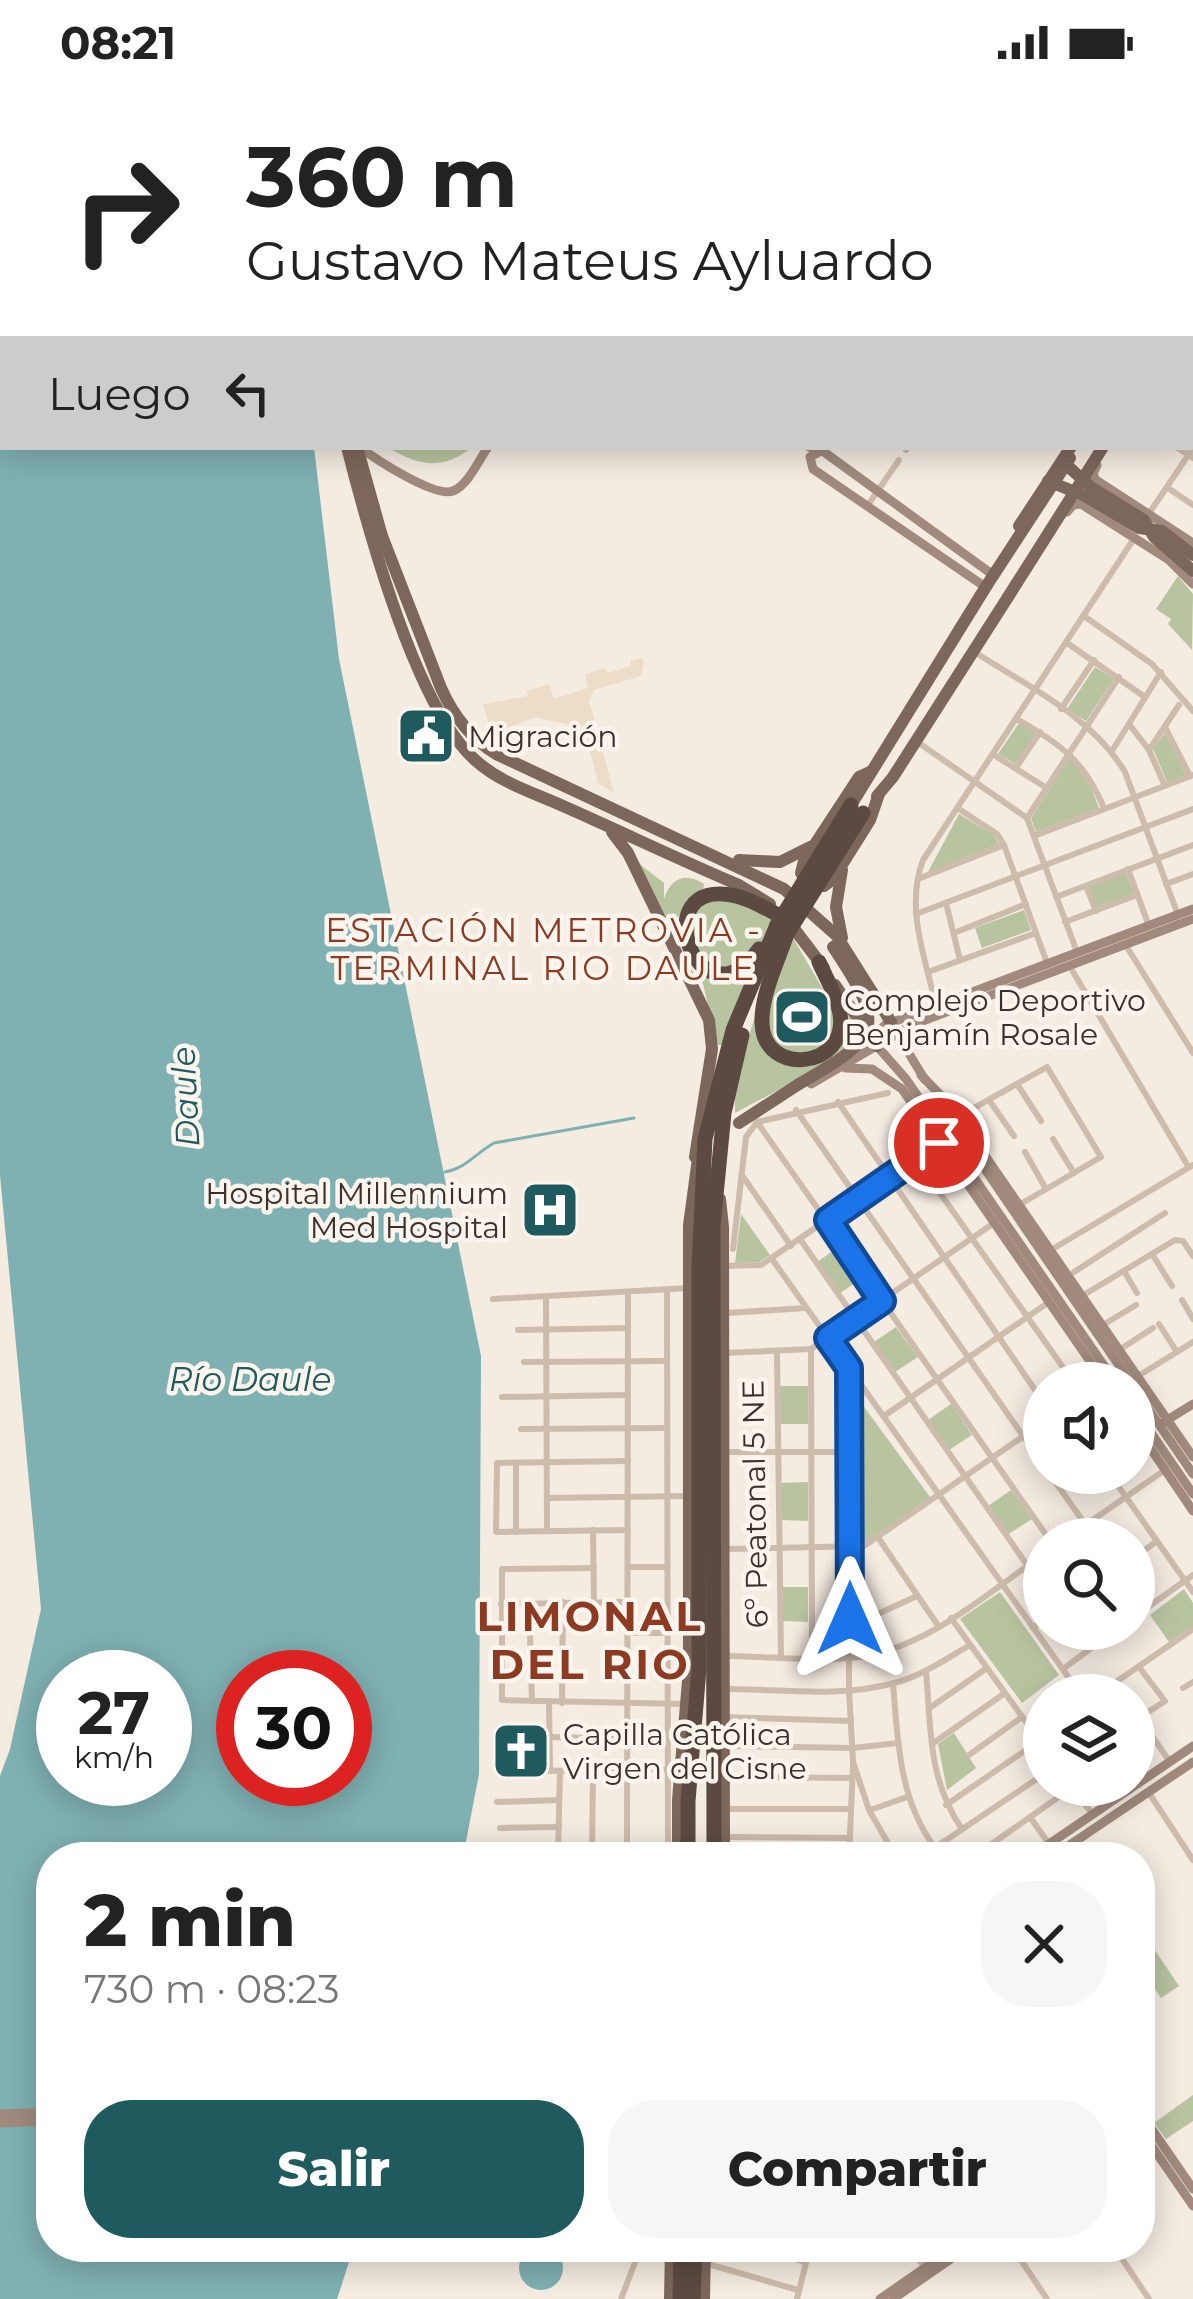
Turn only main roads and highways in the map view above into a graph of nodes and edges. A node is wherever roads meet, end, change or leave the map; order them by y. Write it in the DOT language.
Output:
graph roads {
  1 [pos="348,450"];
  2 [pos="359,450"];
  3 [pos="363,450"];
  4 [pos="486,450"];
  5 [pos="816,450"];
  6 [pos="1104,450"];
  7 [pos="1104,450"];
  8 [pos="1068,451"];
  9 [pos="824,453"];
  10 [pos="1098,463"];
  11 [pos="1048,481"];
  12 [pos="1034,502"];
  13 [pos="1062,519"];
  14 [pos="1150,530"];
  15 [pos="1193,543"];
  16 [pos="962,553"];
  17 [pos="1193,555"];
  18 [pos="954,565"];
  19 [pos="1193,571"];
  20 [pos="986,580"];
  21 [pos="1193,584"];
  22 [pos="1006,600"];
  23 [pos="869,772"];
  24 [pos="878,794"];
  25 [pos="857,809"];
  26 [pos="607,827"];
  27 [pos="815,842"];
  28 [pos="847,857"];
  29 [pos="726,859"];
  30 [pos="807,907"];
  31 [pos="1193,909"];
  32 [pos="1193,919"];
  33 [pos="784,926"];
  34 [pos="850,956"];
  35 [pos="819,962"];
  36 [pos="753,1004"];
  37 [pos="894,1028"];
  38 [pos="877,1046"];
  39 [pos="834,1071"];
  40 [pos="921,1075"];
  41 [pos="906,1079"];
  42 [pos="915,1108"];
  43 [pos="709,1113"];
  44 [pos="739,1123"];
  45 [pos="718,1173"];
  46 [pos="694,1174"];
  47 [pos="1047,1253"];
  48 [pos="1072,1328"];
  49 [pos="1092,1362"];
  50 [pos="1099,1362"];
  51 [pos="1120,1362"];
  52 [pos="1125,1362"];
  53 [pos="1193,1404"];
  54 [pos="1155,1428"];
  55 [pos="1189,1461"];
  56 [pos="1193,1494"];
  57 [pos="1193,1511"];
  58 [pos="689,1595"];
  59 [pos="723,1595"];
  60 [pos="712,1661"];
  61 [pos="1193,1746"];
  62 [pos="1193,1762"];
  63 [pos="679,1768"];
  64 [pos="720,1770"];
  65 [pos="1155,1776"];
  66 [pos="1155,1781"];
  67 [pos="1109,1806"];
  68 [pos="1119,1806"];
  69 [pos="672,1842"];
  70 [pos="688,1842"];
  71 [pos="692,1842"];
  72 [pos="711,1842"];
  73 [pos="713,1842"];
  74 [pos="725,1842"];
  75 [pos="1052,1842"];
  76 [pos="1072,1842"];
  77 [pos="36,2113"];
  78 [pos="0,2114"];
  79 [pos="36,2122"];
  80 [pos="0,2123"];
  81 [pos="1155,2138"];
  82 [pos="1155,2143"];
  83 [pos="1193,2189"];
  84 [pos="1193,2206"];
  85 [pos="670,2262"];
  86 [pos="681,2262"];
  87 [pos="697,2262"];
  88 [pos="705,2262"];
  89 [pos="934,2262"];
  90 [pos="946,2262"];
  91 [pos="702,2297"];
  92 [pos="670,2299"];
  93 [pos="680,2299"];
  94 [pos="880,2299"];
  95 [pos="893,2299"];
  1 -- 26 [label="main road"];
  2 -- 29 [label="main road"];
  3 -- 4 [label="main road"];
  5 -- 9 [label="main road"];
  6 -- 10 [label="main road"];
  7 -- 22 [label="main road, bridge"];
  8 -- 10 [label="main road"];
  8 -- 11 [label="main road"];
  8 -- 14 [label="main road"];
  8 -- 20 [label="main road, bridge"];
  9 -- 16 [label="main road"];
  9 -- 18 [label="main road"];
  10 -- 15 [label="main road"];
  11 -- 12 [label="main road"];
  11 -- 14 [label="main road"];
  12 -- 13 [label="main road"];
  12 -- 20 [label="main road"];
  13 -- 21 [label="main road"];
  13 -- 22 [label="main road"];
  14 -- 17 [label="main road"];
  14 -- 19 [label="main road"];
  16 -- 18 [label="main road"];
  16 -- 20 [label="main road"];
  18 -- 20 [label="main road"];
  20 -- 23 [label="main road"];
  22 -- 24 [label="main road"];
  23 -- 25 [label="main road"];
  23 -- 27 [label="main road"];
  24 -- 25 [label="main road"];
  24 -- 28 [label="main road"];
  25 -- 33 [label="highway, bridge"];
  26 -- 33 [label="main road"];
  26 -- 46 [label="main road"];
  27 -- 28 [label="main road"];
  27 -- 29 [label="main road"];
  28 -- 34 [label="main road"];
  29 -- 30 [label="main road"];
  30 -- 34 [label="main road"];
  30 -- 44 [label="main road, bridge"];
  31 -- 37 [label="main road"];
  32 -- 37 [label="main road"];
  33 -- 33 [label="highway"];
  33 -- 35 [label="main road"];
  33 -- 36 [label="highway"];
  34 -- 37 [label="main road"];
  35 -- 36 [label="highway"];
  35 -- 38 [label="main road"];
  36 -- 43 [label="highway"];
  36 -- 45 [label="highway"];
  37 -- 38 [label="main road"];
  37 -- 40 [label="main road"];
  38 -- 39 [label="main road"];
  38 -- 41 [label="main road"];
  39 -- 42 [label="main road"];
  39 -- 44 [label="main road"];
  40 -- 47 [label="main road"];
  40 -- 47 [label="main road"];
  41 -- 42 [label="main road"];
  41 -- 48 [label="main road"];
  42 -- 48 [label="main road"];
  43 -- 46 [label="main road"];
  43 -- 60 [label="highway"];
  44 -- 45 [label="main road"];
  45 -- 59 [label="main road"];
  45 -- 60 [label="highway"];
  46 -- 58 [label="main road"];
  47 -- 51 [label="main road"];
  47 -- 52 [label="main road"];
  48 -- 49 [label="main road"];
  48 -- 50 [label="main road"];
  53 -- 54 [label="main road"];
  54 -- 55 [label="main road"];
  54 -- 56 [label="main road"];
  54 -- 57 [label="main road"];
  58 -- 60 [label="highway"];
  58 -- 63 [label="main road"];
  59 -- 60 [label="highway"];
  60 -- 63 [label="highway"];
  60 -- 64 [label="highway"];
  60 -- 64 [label="main road"];
  61 -- 65 [label="main road"];
  62 -- 66 [label="main road"];
  63 -- 64 [label="highway"];
  63 -- 69 [label="main road"];
  63 -- 70 [label="highway"];
  64 -- 73 [label="highway"];
  64 -- 74 [label="main road"];
  67 -- 75 [label="main road"];
  68 -- 76 [label="main road"];
  71 -- 72 [label="highway"];
  77 -- 78 [label="main road"];
  79 -- 80 [label="main road"];
  81 -- 83 [label="main road"];
  82 -- 84 [label="main road"];
  85 -- 92 [label="main road"];
  86 -- 93 [label="highway"];
  87 -- 91 [label="highway"];
  88 -- 91 [label="main road"];
  89 -- 94 [label="main road"];
  90 -- 95 [label="main road"];
}
